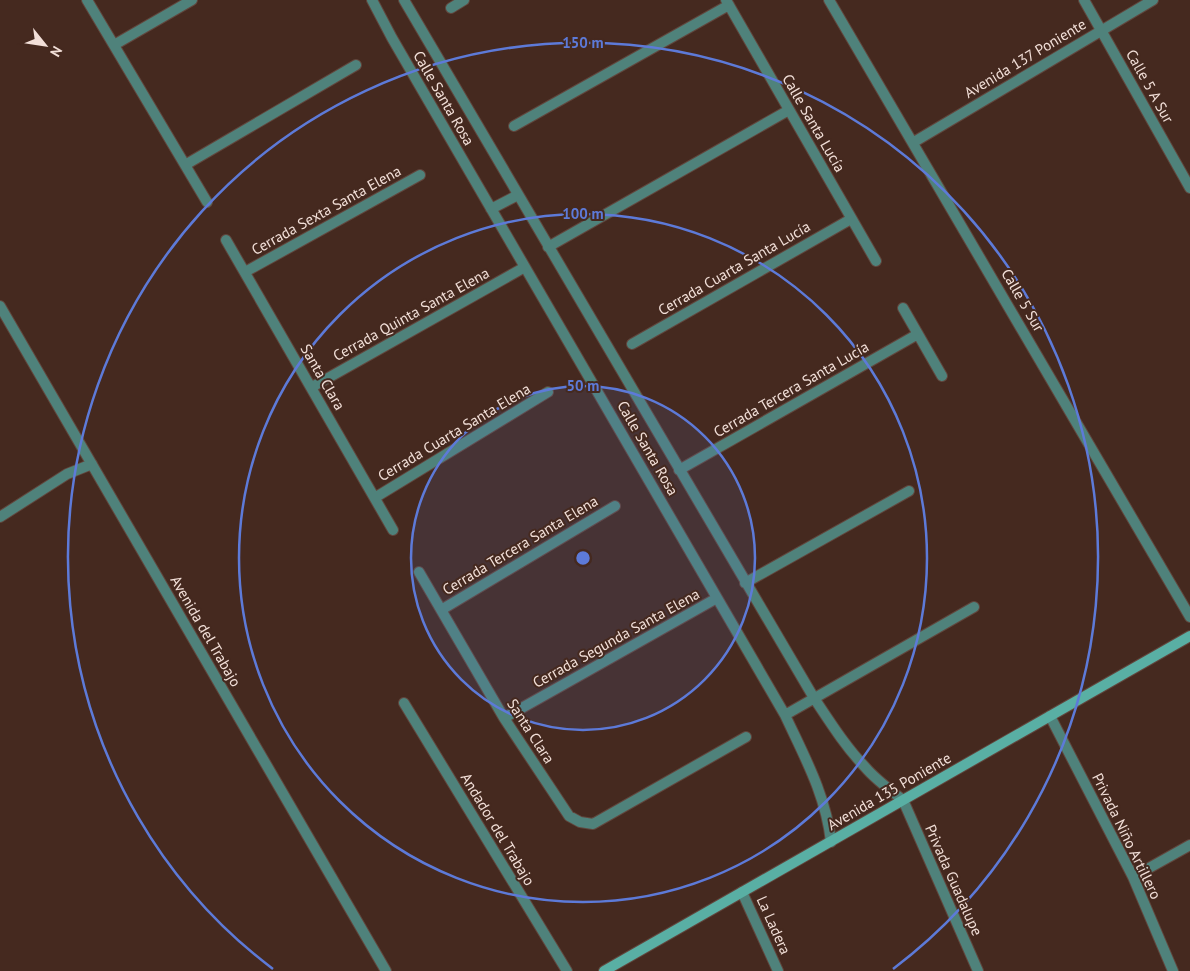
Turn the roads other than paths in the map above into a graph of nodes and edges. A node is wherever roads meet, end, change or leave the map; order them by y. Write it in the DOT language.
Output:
graph roads {
  1 [pos="87,0"];
  2 [pos="192,0"];
  3 [pos="372,0"];
  4 [pos="404,0"];
  5 [pos="464,0"];
  6 [pos="829,0"];
  7 [pos="1084,0"];
  8 [pos="1153,0"];
  9 [pos="727,2"];
  10 [pos="451,8"];
  11 [pos="1102,30"];
  12 [pos="114,45"];
  13 [pos="356,65"];
  14 [pos="789,110"];
  15 [pos="514,126"];
  16 [pos="914,142"];
  17 [pos="185,164"];
  18 [pos="420,175"];
  19 [pos="1190,188"];
  20 [pos="518,195"];
  21 [pos="208,202"];
  22 [pos="492,209"];
  23 [pos="851,218"];
  24 [pos="226,240"];
  25 [pos="548,247"];
  26 [pos="876,261"];
  27 [pos="525,267"];
  28 [pos="246,272"];
  29 [pos="0,306"];
  30 [pos="903,308"];
  31 [pos="4,324"];
  32 [pos="918,334"];
  33 [pos="632,344"];
  34 [pos="942,376"];
  35 [pos="312,387"];
  36 [pos="548,392"];
  37 [pos="92,464"];
  38 [pos="679,470"];
  39 [pos="909,491"];
  40 [pos="376,497"];
  41 [pos="615,506"];
  42 [pos="0,517"];
  43 [pos="393,530"];
  44 [pos="419,572"];
  45 [pos="745,582"];
  46 [pos="717,598"];
  47 [pos="974,607"];
  48 [pos="441,610"];
  49 [pos="1190,616"];
  50 [pos="1190,636"];
  51 [pos="814,698"];
  52 [pos="404,703"];
  53 [pos="785,715"];
  54 [pos="1050,716"];
  55 [pos="504,718"];
  56 [pos="746,737"];
  57 [pos="903,800"];
  58 [pos="831,842"];
  59 [pos="1190,845"];
  60 [pos="1133,877"];
  61 [pos="742,892"];
  62 [pos="386,971"];
  63 [pos="567,971"];
  64 [pos="604,971"];
  65 [pos="778,971"];
  66 [pos="978,971"];
  67 [pos="1173,971"];
  1 -- 12 [label="street"];
  2 -- 12 [label="street"];
  3 -- 22 [label="street, Calle Santa Rosa"];
  4 -- 20 [label="street, Calle Santa Rosa"];
  5 -- 10 [label="street"];
  6 -- 16 [label="street, Calle 5 Sur"];
  7 -- 11 [label="street, Calle 5 A Sur"];
  8 -- 11 [label="street, Avenida 137 Poniente"];
  9 -- 14 [label="street, Calle Santa Lucía"];
  9 -- 15 [label="street"];
  11 -- 16 [label="street, Avenida 137 Poniente"];
  11 -- 19 [label="street, Calle 5 A Sur"];
  12 -- 17 [label="street"];
  13 -- 17 [label="street"];
  14 -- 23 [label="street, Calle Santa Lucía"];
  14 -- 25 [label="street"];
  16 -- 49 [label="street, Calle 5 Sur"];
  17 -- 21 [label="street"];
  18 -- 28 [label="street, Cerrada Sexta Santa Elena"];
  20 -- 22 [label="street"];
  20 -- 25 [label="street, Calle Santa Rosa"];
  22 -- 27 [label="street, Calle Santa Rosa"];
  23 -- 26 [label="street, Calle Santa Lucía"];
  23 -- 33 [label="street, Cerrada Cuarta Santa Lucía"];
  24 -- 28 [label="street, Santa Clara"];
  25 -- 38 [label="street, Calle Santa Rosa"];
  27 -- 35 [label="street, Cerrada Quinta Santa Elena"];
  27 -- 46 [label="street, Calle Santa Rosa"];
  28 -- 35 [label="street, Santa Clara"];
  29 -- 31 [label="street, Avenida del Trabajo"];
  30 -- 32 [label="street"];
  31 -- 37 [label="street, Avenida del Trabajo"];
  32 -- 34 [label="street"];
  32 -- 38 [label="street, Cerrada Tercera Santa Lucía"];
  35 -- 40 [label="street, Santa Clara"];
  36 -- 40 [label="street, Cerrada Cuarta Santa Elena"];
  37 -- 42 [label="street"];
  37 -- 62 [label="street, Avenida del Trabajo"];
  38 -- 45 [label="street, Calle Santa Rosa"];
  39 -- 45 [label="street"];
  40 -- 43 [label="street, Santa Clara"];
  41 -- 48 [label="street, Cerrada Tercera Santa Elena"];
  44 -- 48 [label="street, Santa Clara"];
  45 -- 51 [label="street, Calle Santa Rosa"];
  46 -- 53 [label="street, Calle Santa Rosa"];
  46 -- 55 [label="street, Cerrada Segunda Santa Elena"];
  47 -- 51 [label="street"];
  48 -- 55 [label="street, Santa Clara"];
  50 -- 54 [label="main road, Avenida 135 Poniente"];
  51 -- 53 [label="street"];
  51 -- 57 [label="street, Calle Santa Rosa"];
  52 -- 63 [label="street, Andador del Trabajo"];
  53 -- 58 [label="street, Calle Santa Rosa"];
  54 -- 57 [label="main road, Avenida 135 Poniente"];
  54 -- 60 [label="street, Privada Niño Artillero"];
  55 -- 56 [label="street, Santa Clara"];
  57 -- 58 [label="main road, Avenida 135 Poniente"];
  57 -- 66 [label="street, Privada Guadalupe"];
  58 -- 61 [label="main road, Avenida 135 Poniente"];
  59 -- 60 [label="street"];
  60 -- 67 [label="street, Privada Niño Artillero"];
  61 -- 64 [label="main road, Avenida 135 Poniente"];
  61 -- 65 [label="street, La Ladera"];
}
